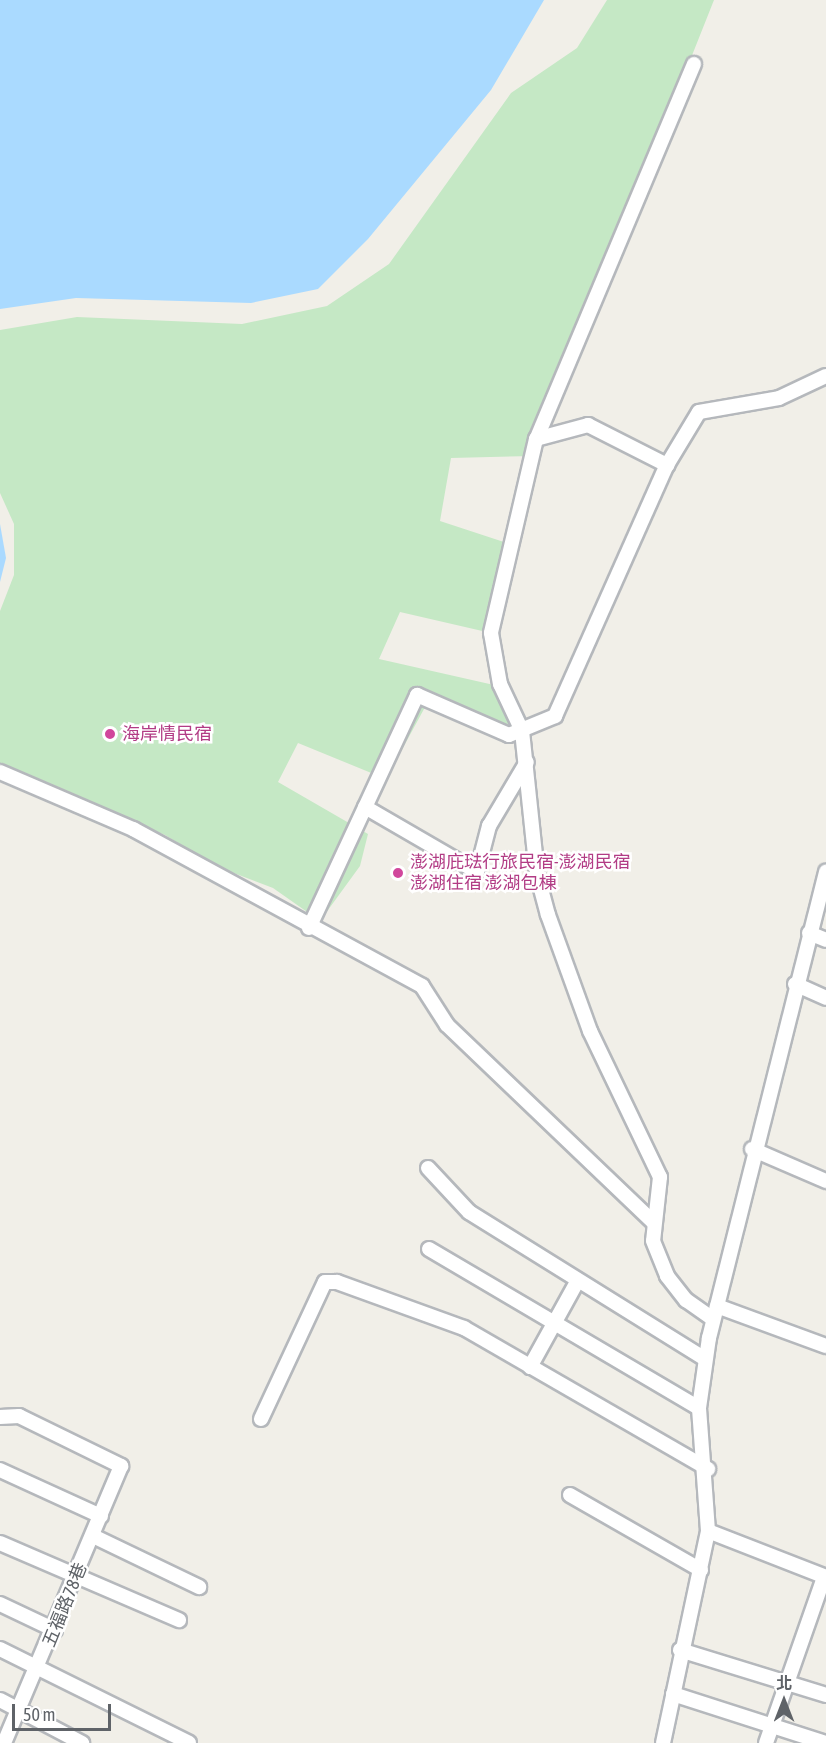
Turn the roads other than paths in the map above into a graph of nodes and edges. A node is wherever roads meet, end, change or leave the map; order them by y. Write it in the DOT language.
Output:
graph roads {
  1 [pos="694,64"];
  2 [pos="826,376"];
  3 [pos="536,439"];
  4 [pos="667,465"];
  5 [pos="522,731"];
  6 [pos="527,762"];
  7 [pos="0,772"];
  8 [pos="365,807"];
  9 [pos="826,871"];
  10 [pos="309,928"];
  11 [pos="809,933"];
  12 [pos="826,940"];
  13 [pos="795,984"];
  14 [pos="826,998"];
  15 [pos="752,1149"];
  16 [pos="428,1168"];
  17 [pos="826,1181"];
  18 [pos="654,1223"];
  19 [pos="429,1249"];
  20 [pos="578,1280"];
  21 [pos="715,1312"];
  22 [pos="553,1322"];
  23 [pos="826,1346"];
  24 [pos="705,1359"];
  25 [pos="530,1367"];
  26 [pos="699,1408"];
  27 [pos="0,1417"];
  28 [pos="261,1419"];
  29 [pos="708,1469"];
  30 [pos="0,1470"];
  31 [pos="570,1495"];
  32 [pos="101,1516"];
  33 [pos="708,1531"];
  34 [pos="93,1536"];
  35 [pos="0,1543"];
  36 [pos="701,1570"];
  37 [pos="825,1577"];
  38 [pos="76,1580"];
  39 [pos="199,1587"];
  40 [pos="0,1604"];
  41 [pos="179,1620"];
  42 [pos="55,1630"];
  43 [pos="0,1649"];
  44 [pos="680,1650"];
  45 [pos="39,1668"];
  46 [pos="788,1682"];
  47 [pos="673,1694"];
  48 [pos="826,1695"];
  49 [pos="0,1700"];
  50 [pos="21,1710"];
  51 [pos="774,1724"];
  52 [pos="4,1743"];
  53 [pos="82,1743"];
  54 [pos="189,1743"];
  55 [pos="663,1743"];
  56 [pos="766,1743"];
  57 [pos="826,1743"];
  1 -- 3 [label="street"];
  2 -- 4 [label="street"];
  3 -- 4 [label="street"];
  3 -- 5 [label="street"];
  4 -- 5 [label="street"];
  5 -- 6 [label="street"];
  5 -- 8 [label="street"];
  6 -- 8 [label="street"];
  6 -- 18 [label="street"];
  7 -- 10 [label="street"];
  8 -- 10 [label="street"];
  9 -- 11 [label="street"];
  10 -- 18 [label="street"];
  11 -- 12 [label="street"];
  11 -- 13 [label="street"];
  13 -- 14 [label="street"];
  13 -- 15 [label="street"];
  15 -- 17 [label="street"];
  15 -- 21 [label="street"];
  16 -- 20 [label="street"];
  18 -- 21 [label="street"];
  19 -- 22 [label="street"];
  20 -- 22 [label="street"];
  20 -- 24 [label="street"];
  21 -- 23 [label="street"];
  21 -- 24 [label="street"];
  22 -- 25 [label="street"];
  22 -- 26 [label="street"];
  24 -- 26 [label="street"];
  25 -- 28 [label="street"];
  25 -- 29 [label="street"];
  26 -- 29 [label="street"];
  27 -- 32 [label="street, 五福路78巷"];
  29 -- 33 [label="street"];
  30 -- 32 [label="street"];
  31 -- 36 [label="street"];
  32 -- 34 [label="street, 五福路78巷"];
  33 -- 36 [label="street"];
  33 -- 37 [label="street"];
  34 -- 38 [label="street, 五福路78巷"];
  34 -- 39 [label="street"];
  35 -- 38 [label="street"];
  36 -- 44 [label="street"];
  37 -- 46 [label="street"];
  38 -- 41 [label="street"];
  38 -- 42 [label="street, 五福路78巷"];
  40 -- 42 [label="street"];
  42 -- 45 [label="street, 五福路78巷"];
  43 -- 45 [label="street"];
  44 -- 46 [label="street"];
  44 -- 47 [label="street"];
  45 -- 50 [label="street, 五福路78巷"];
  45 -- 54 [label="street"];
  46 -- 48 [label="street"];
  46 -- 51 [label="street"];
  47 -- 51 [label="street"];
  47 -- 55 [label="street"];
  49 -- 50 [label="street"];
  50 -- 52 [label="street, 五福路78巷"];
  50 -- 53 [label="street"];
  51 -- 56 [label="street"];
  51 -- 57 [label="street"];
}
